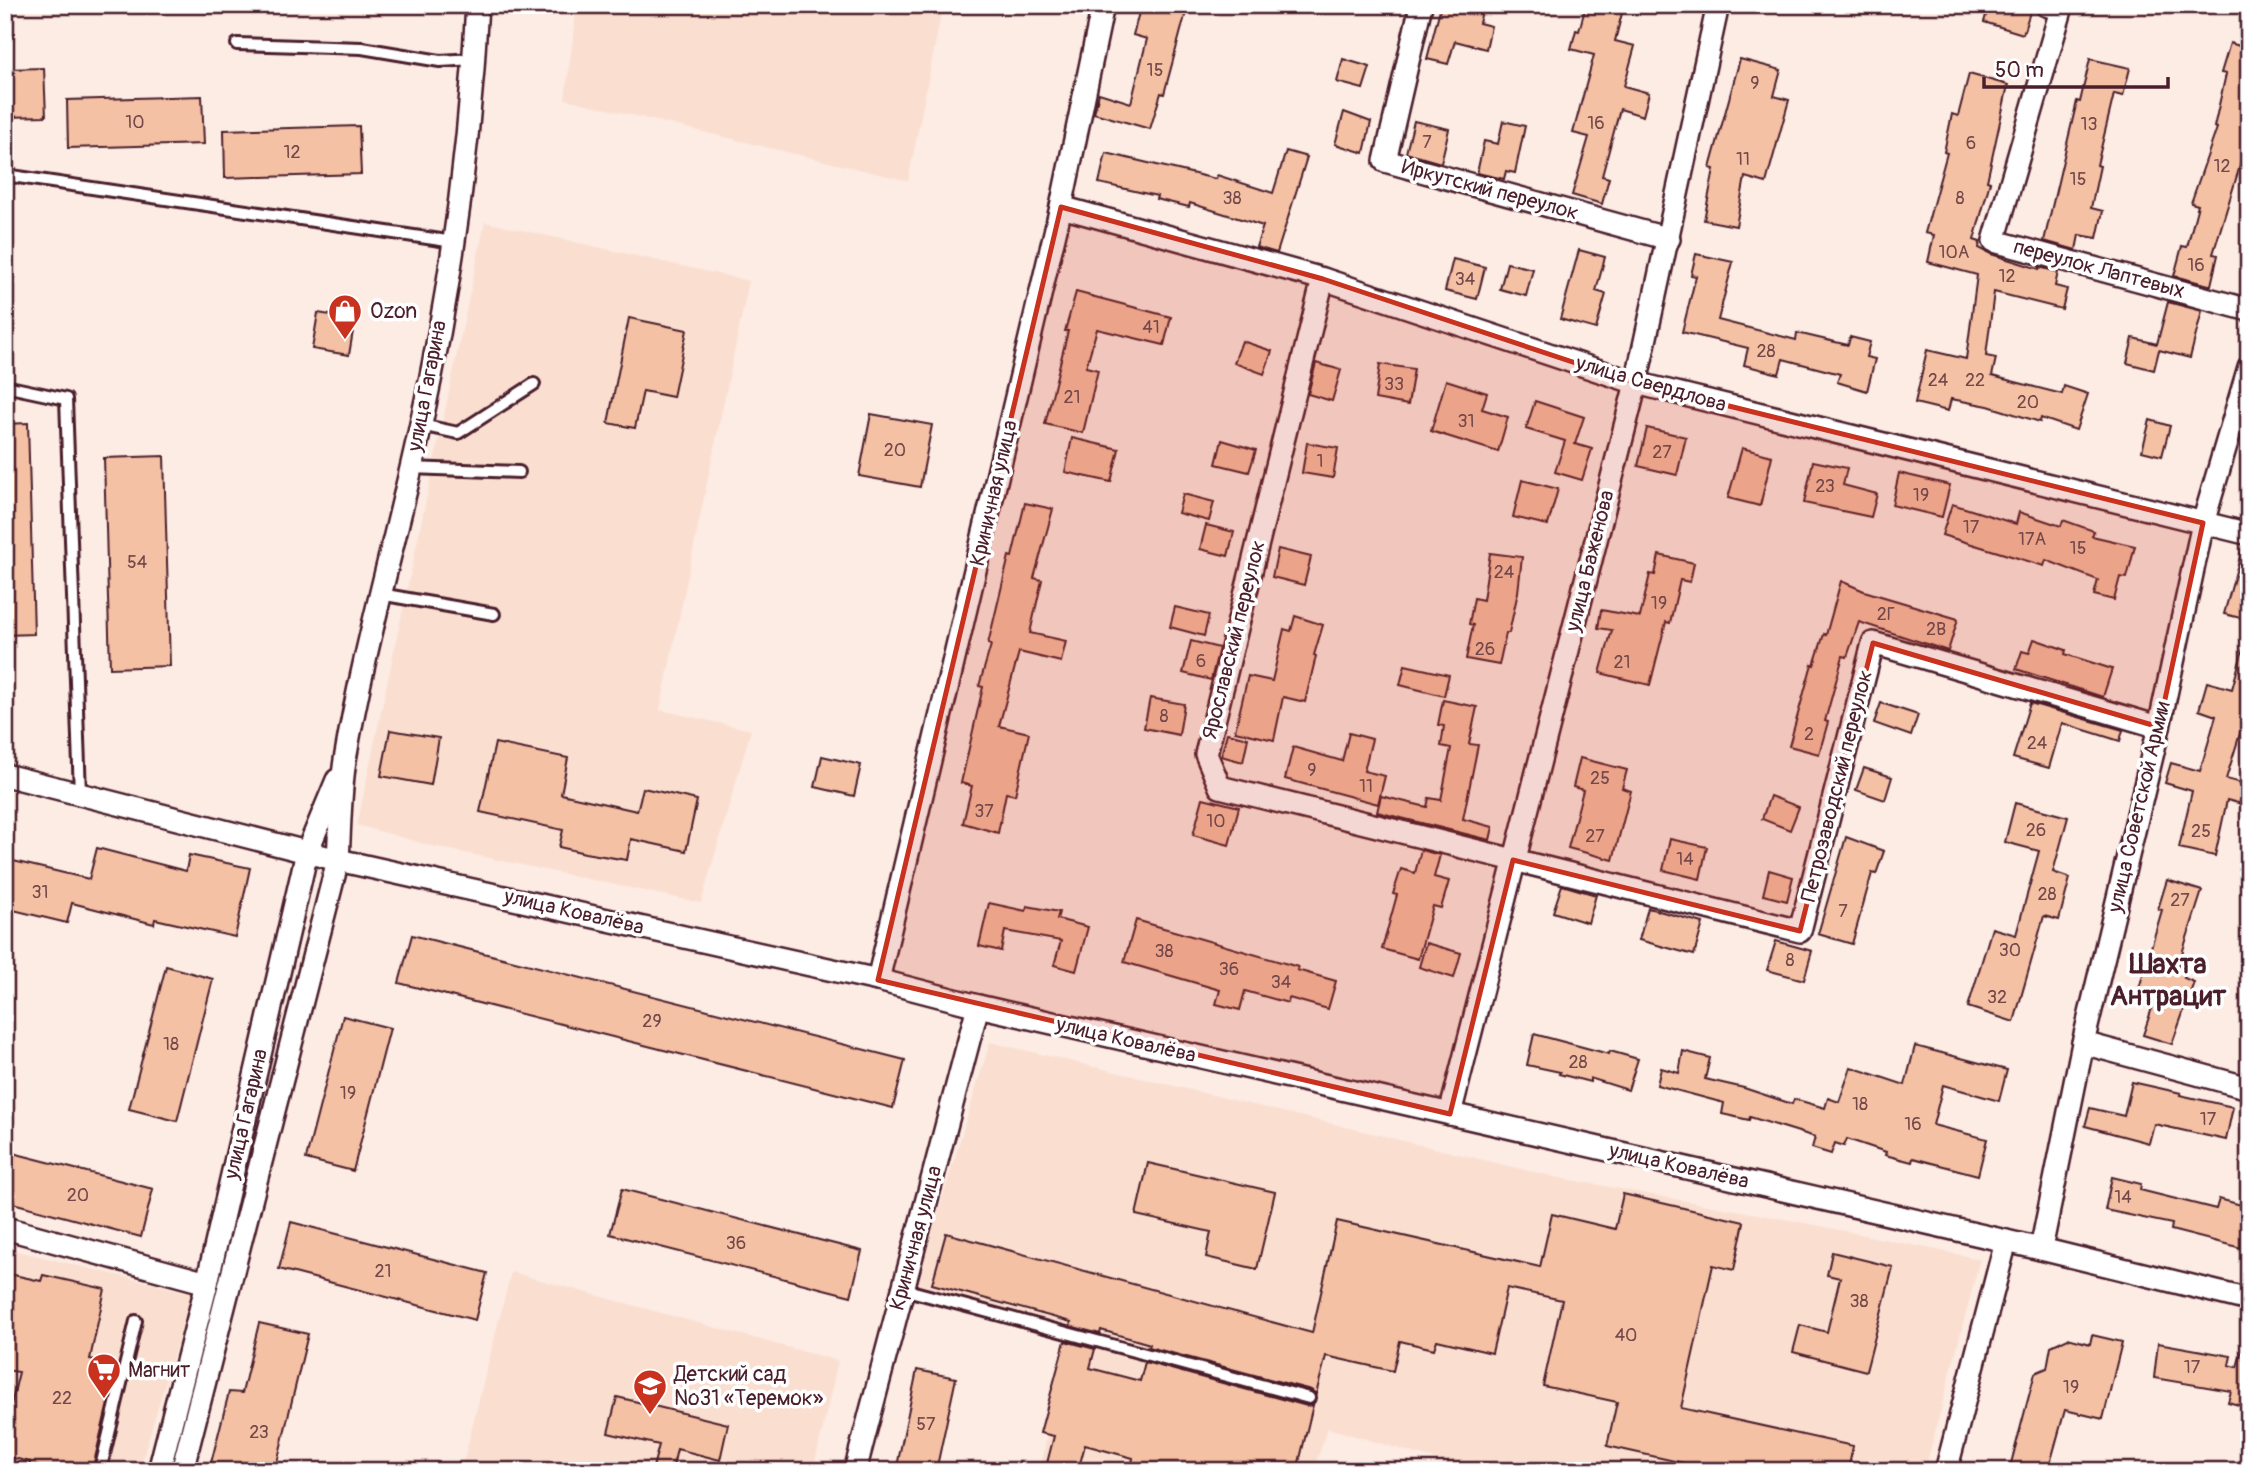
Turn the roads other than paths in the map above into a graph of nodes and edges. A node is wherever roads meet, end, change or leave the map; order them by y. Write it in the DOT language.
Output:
graph roads {
  1 [pos="477,5"];
  2 [pos="1103,5"];
  3 [pos="1421,5"];
  4 [pos="1718,5"];
  5 [pos="2046,5"];
  6 [pos="237,44"];
  7 [pos="474,59"];
  8 [pos="5,175"];
  9 [pos="1061,207"];
  10 [pos="1669,239"];
  11 [pos="454,242"];
  12 [pos="1324,279"];
  13 [pos="2249,310"];
  14 [pos="2249,367"];
  15 [pos="1636,383"];
  16 [pos="534,384"];
  17 [pos="5,386"];
  18 [pos="421,425"];
  19 [pos="410,468"];
  20 [pos="519,471"];
  21 [pos="2203,523"];
  22 [pos="2249,534"];
  23 [pos="380,594"];
  24 [pos="494,614"];
  25 [pos="2159,727"];
  26 [pos="345,762"];
  27 [pos="5,775"];
  28 [pos="80,794"];
  29 [pos="307,852"];
  30 [pos="338,860"];
  31 [pos="1513,860"];
  32 [pos="878,980"];
  33 [pos="978,1006"];
  34 [pos="2083,1043"];
  35 [pos="2249,1088"];
  36 [pos="1450,1114"];
  37 [pos="5,1228"];
  38 [pos="2006,1241"];
  39 [pos="2041,1249"];
  40 [pos="207,1283"];
  41 [pos="903,1289"];
  42 [pos="2249,1300"];
  43 [pos="136,1321"];
  44 [pos="1309,1398"];
  45 [pos="100,1471"];
  46 [pos="159,1471"];
  47 [pos="182,1471"];
  48 [pos="855,1471"];
  49 [pos="1946,1471"];
  1 -- 7 [label="street, улица Гагарина"];
  2 -- 9 [label="street, Криничная улица"];
  3 -- 10 [label="street, Иркутский переулок"];
  4 -- 10 [label="street, улица Баженова"];
  5 -- 13 [label="street, переулок Лаптевых"];
  6 -- 7 [label="lane"];
  7 -- 11 [label="street, улица Гагарина"];
  8 -- 11 [label="lane"];
  9 -- 12 [label="street, улица Свердлова"];
  9 -- 32 [label="street, Криничная улица"];
  10 -- 15 [label="street, улица Баженова"];
  11 -- 18 [label="street, улица Гагарина"];
  12 -- 15 [label="street, улица Свердлова"];
  12 -- 31 [label="street, Ярославский переулок"];
  14 -- 21 [label="street, улица Советской Армии"];
  15 -- 21 [label="street, улица Свердлова"];
  15 -- 31 [label="street, улица Баженова"];
  16 -- 18 [label="lane"];
  17 -- 28 [label="lane"];
  18 -- 19 [label="street, улица Гагарина"];
  19 -- 20 [label="lane"];
  19 -- 23 [label="street, улица Гагарина"];
  21 -- 22 [label="street, улица Свердлова"];
  21 -- 25 [label="street, улица Советской Армии"];
  23 -- 24 [label="lane"];
  23 -- 26 [label="street, улица Гагарина"];
  25 -- 31 [label="street, Петрозаводский переулок"];
  25 -- 34 [label="street, улица Советской Армии"];
  26 -- 29 [label="street, улица Гагарина"];
  26 -- 30 [label="street, улица Гагарина"];
  27 -- 28 [label="street, улица Ковалёва"];
  28 -- 29 [label="street, улица Ковалёва"];
  29 -- 30 [label="street, улица Ковалёва"];
  29 -- 40 [label="street, улица Гагарина"];
  30 -- 32 [label="street, улица Ковалёва"];
  30 -- 47 [label="street, улица Гагарина"];
  31 -- 36 [label="street, улица Баженова"];
  32 -- 33 [label="street, улица Ковалёва"];
  33 -- 36 [label="street, улица Ковалёва"];
  33 -- 41 [label="street, Криничная улица"];
  34 -- 35 [label="street"];
  34 -- 39 [label="street, улица Советской Армии"];
  36 -- 38 [label="street, улица Ковалёва"];
  37 -- 40 [label="street"];
  38 -- 39 [label="street, улица Ковалёва"];
  38 -- 49 [label="street"];
  39 -- 42 [label="street, улица Ковалёва"];
  40 -- 46 [label="street, улица Гагарина"];
  41 -- 44 [label="lane"];
  41 -- 48 [label="street, Криничная улица"];
  43 -- 45 [label="lane"];
}
